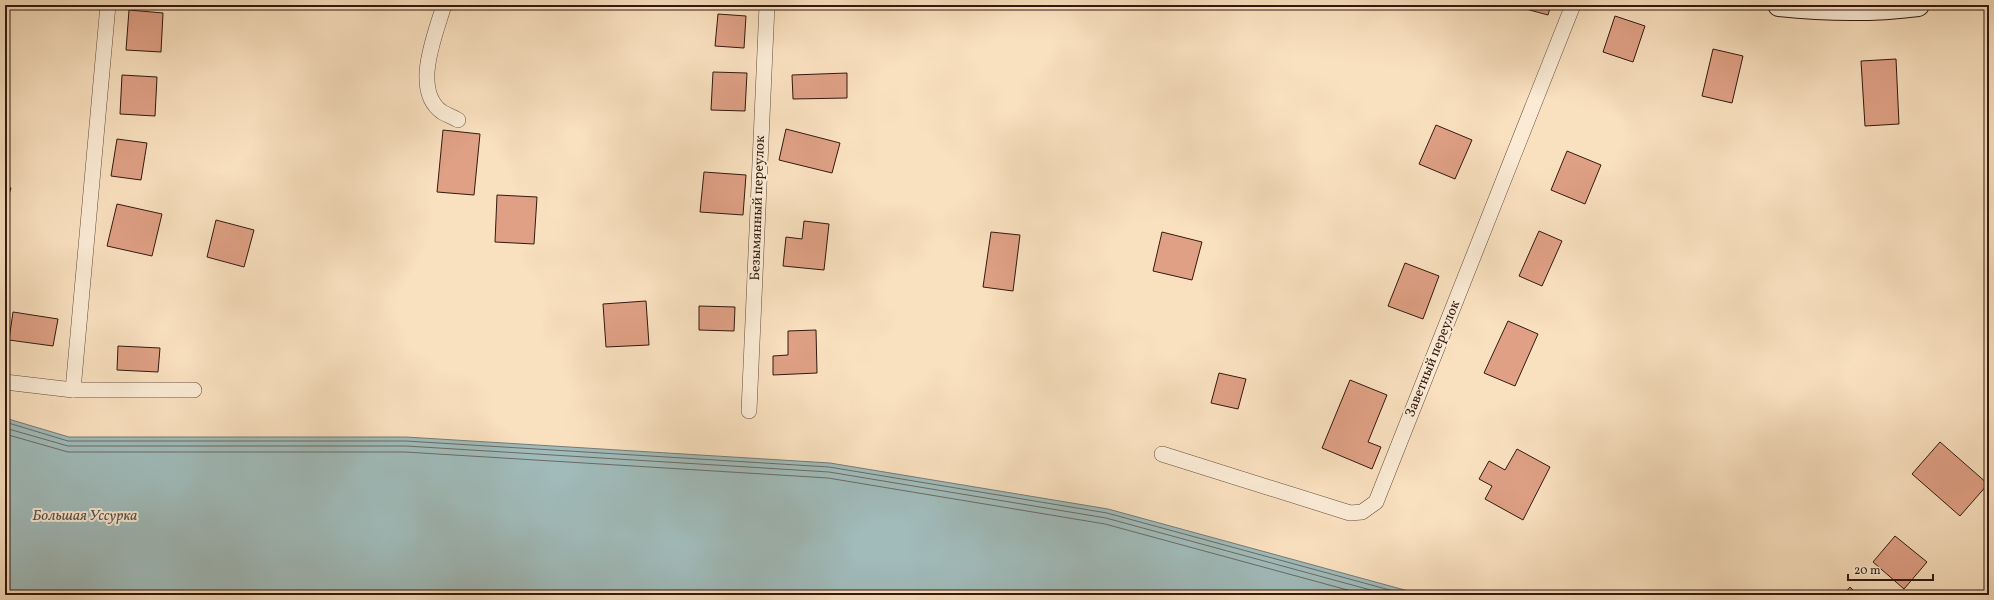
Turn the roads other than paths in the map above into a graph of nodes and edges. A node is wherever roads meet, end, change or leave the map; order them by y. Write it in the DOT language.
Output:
graph roads {
  1 [pos="108,5"];
  2 [pos="444,5"];
  3 [pos="767,5"];
  4 [pos="1573,5"];
  5 [pos="1779,5"];
  6 [pos="1918,5"];
  7 [pos="458,120"];
  8 [pos="5,382"];
  9 [pos="73,390"];
  10 [pos="194,390"];
  11 [pos="749,411"];
  12 [pos="1162,454"];
  1 -- 9 [label="lane"];
  2 -- 7 [label="lane"];
  3 -- 11 [label="lane, Безымянный переулок"];
  4 -- 12 [label="lane, Заветный переулок"];
  5 -- 6 [label="main road"];
  8 -- 9 [label="lane"];
  9 -- 10 [label="lane"];
}
